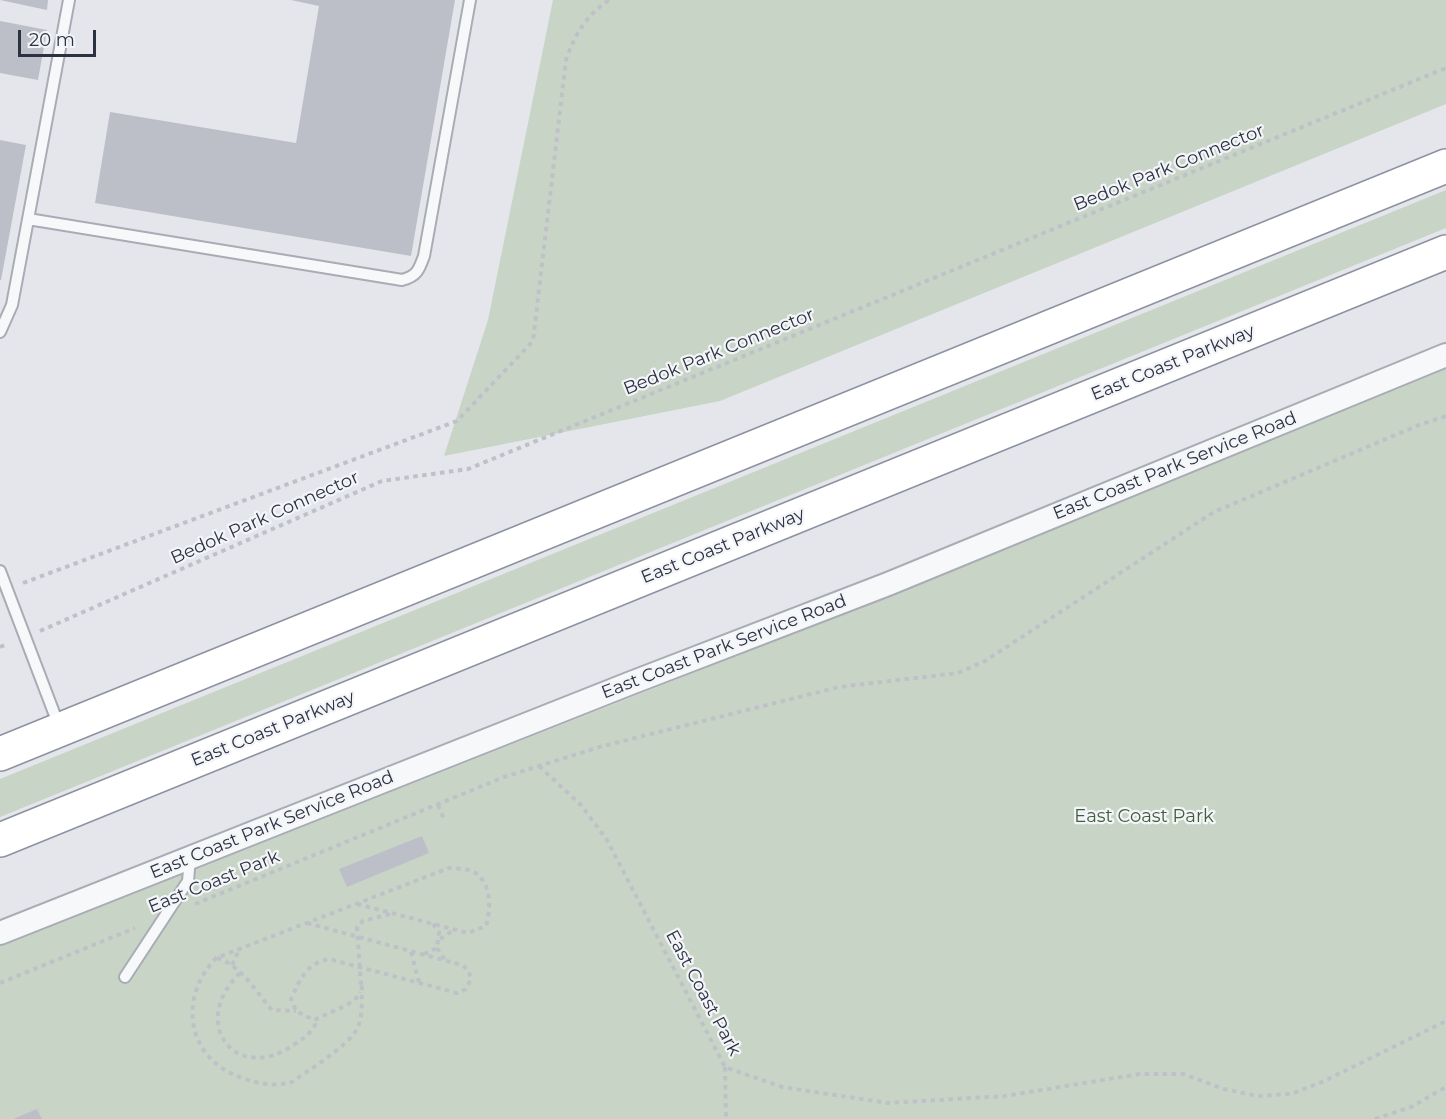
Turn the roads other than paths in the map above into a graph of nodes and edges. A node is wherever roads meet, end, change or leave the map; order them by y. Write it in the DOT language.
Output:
graph roads {
  1 [pos="69,0"];
  2 [pos="470,0"];
  3 [pos="1446,166"];
  4 [pos="28,219"];
  5 [pos="1446,252"];
  6 [pos="0,332"];
  7 [pos="1446,355"];
  8 [pos="0,571"];
  9 [pos="60,729"];
  10 [pos="0,754"];
  11 [pos="0,840"];
  12 [pos="190,857"];
  13 [pos="0,933"];
  14 [pos="125,977"];
  1 -- 4 [label="lane"];
  2 -- 4 [label="lane"];
  3 -- 9 [label="highway"];
  4 -- 6 [label="lane"];
  5 -- 11 [label="highway, East Coast Parkway"];
  7 -- 12 [label="street, East Coast Park Service Road"];
  8 -- 9 [label="lane"];
  9 -- 10 [label="highway"];
  12 -- 13 [label="street, East Coast Park Service Road"];
  12 -- 14 [label="lane"];
}
